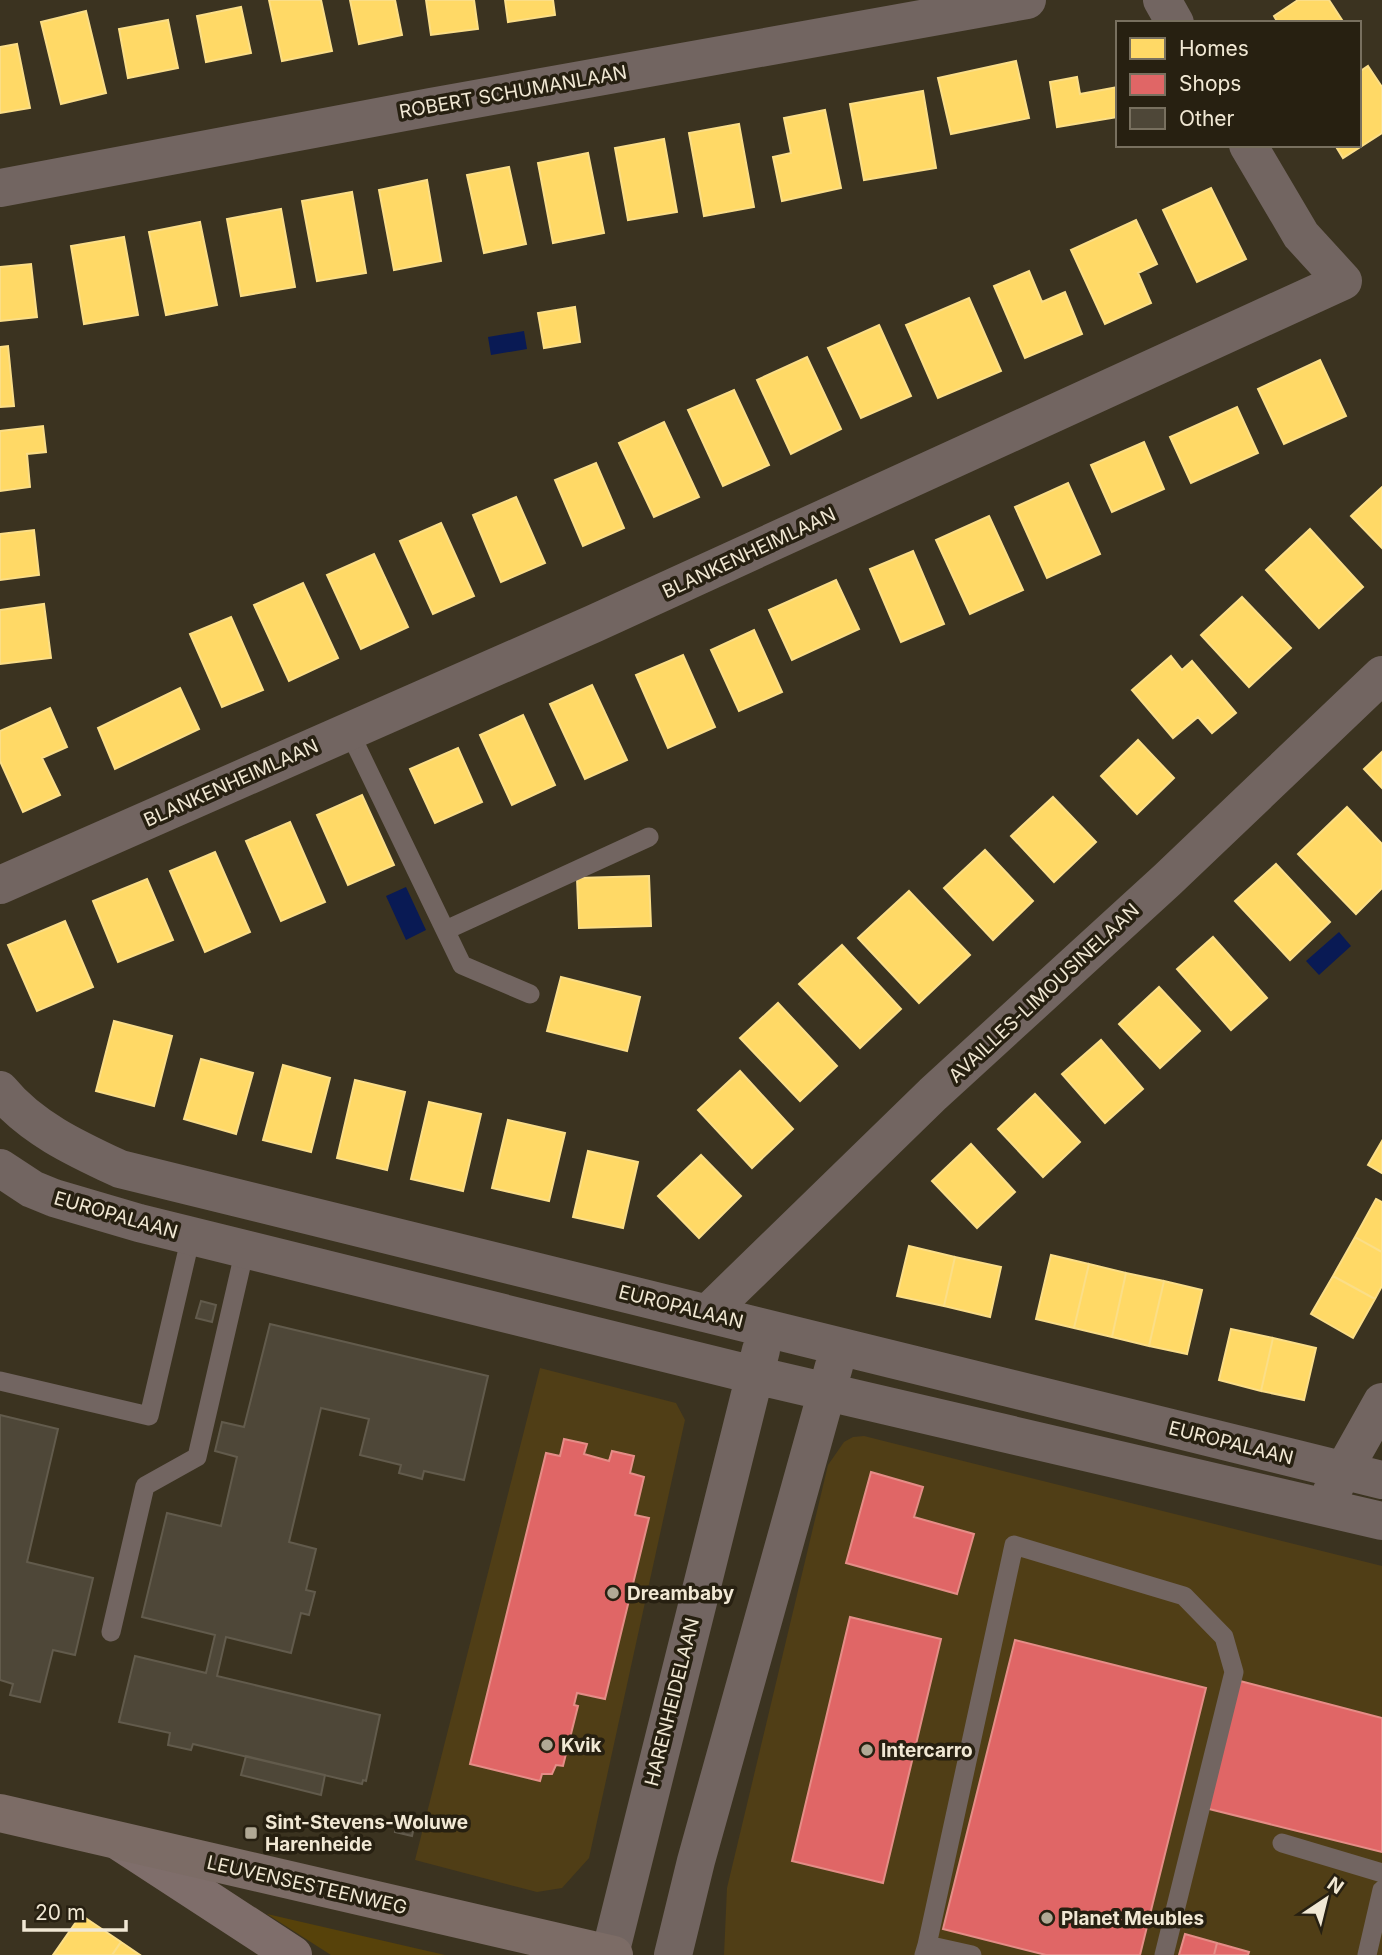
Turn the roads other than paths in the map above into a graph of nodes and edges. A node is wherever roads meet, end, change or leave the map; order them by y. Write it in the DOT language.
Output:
graph roads {
  1 [pos="1027,0"];
  2 [pos="1162,0"];
  3 [pos="1174,21"];
  4 [pos="1249,147"];
  5 [pos="0,188"];
  6 [pos="1382,675"];
  7 [pos="349,731"];
  8 [pos="649,837"];
  9 [pos="0,884"];
  10 [pos="446,930"];
  11 [pos="530,994"];
  12 [pos="0,1090"];
  13 [pos="0,1168"];
  14 [pos="191,1236"];
  15 [pos="245,1249"];
  16 [pos="708,1313"];
  17 [pos="766,1328"];
  18 [pos="839,1348"];
  19 [pos="754,1375"];
  20 [pos="0,1381"];
  21 [pos="827,1391"];
  22 [pos="1382,1402"];
  23 [pos="1343,1471"];
  24 [pos="1382,1480"];
  25 [pos="1322,1507"];
  26 [pos="1382,1521"];
  27 [pos="111,1632"];
  28 [pos="0,1813"];
  29 [pos="118,1841"];
  30 [pos="1282,1843"];
  31 [pos="1382,1873"];
  32 [pos="1382,1890"];
  33 [pos="925,1950"];
  34 [pos="293,1955"];
  35 [pos="611,1955"];
  36 [pos="673,1955"];
  37 [pos="972,1955"];
  38 [pos="1164,1955"];
  39 [pos="1367,1955"];
  1 -- 5 [label="street, ROBERT SCHUMANLAAN"];
  2 -- 3 [label="street"];
  4 -- 7 [label="street, BLANKENHEIMLAAN"];
  6 -- 16 [label="street, AVAILLES-LIMOUSINELAAN"];
  7 -- 9 [label="street, BLANKENHEIMLAAN"];
  7 -- 10 [label="lane"];
  8 -- 10 [label="lane"];
  10 -- 11 [label="lane"];
  12 -- 16 [label="street, EUROPALAAN"];
  13 -- 14 [label="street, EUROPALAAN"];
  14 -- 15 [label="street, EUROPALAAN"];
  14 -- 20 [label="lane"];
  15 -- 19 [label="street, EUROPALAAN"];
  15 -- 27 [label="lane"];
  16 -- 17 [label="street, EUROPALAAN"];
  17 -- 18 [label="street, EUROPALAAN"];
  17 -- 19 [label="street, HARENHEIDELAAN"];
  18 -- 21 [label="street"];
  18 -- 23 [label="street, EUROPALAAN"];
  19 -- 21 [label="street, EUROPALAAN"];
  19 -- 35 [label="street, HARENHEIDELAAN"];
  21 -- 25 [label="street, EUROPALAAN"];
  21 -- 36 [label="street"];
  22 -- 23 [label="street"];
  23 -- 24 [label="street, EUROPALAAN"];
  23 -- 25 [label="street"];
  25 -- 26 [label="street, EUROPALAAN"];
  28 -- 29 [label="main road, LEUVENSESTEENWEG"];
  29 -- 34 [label="street"];
  29 -- 35 [label="main road, LEUVENSESTEENWEG"];
  30 -- 31 [label="lane"];
  32 -- 39 [label="lane"];
  33 -- 37 [label="lane"];
  33 -- 38 [label="lane"];
}
